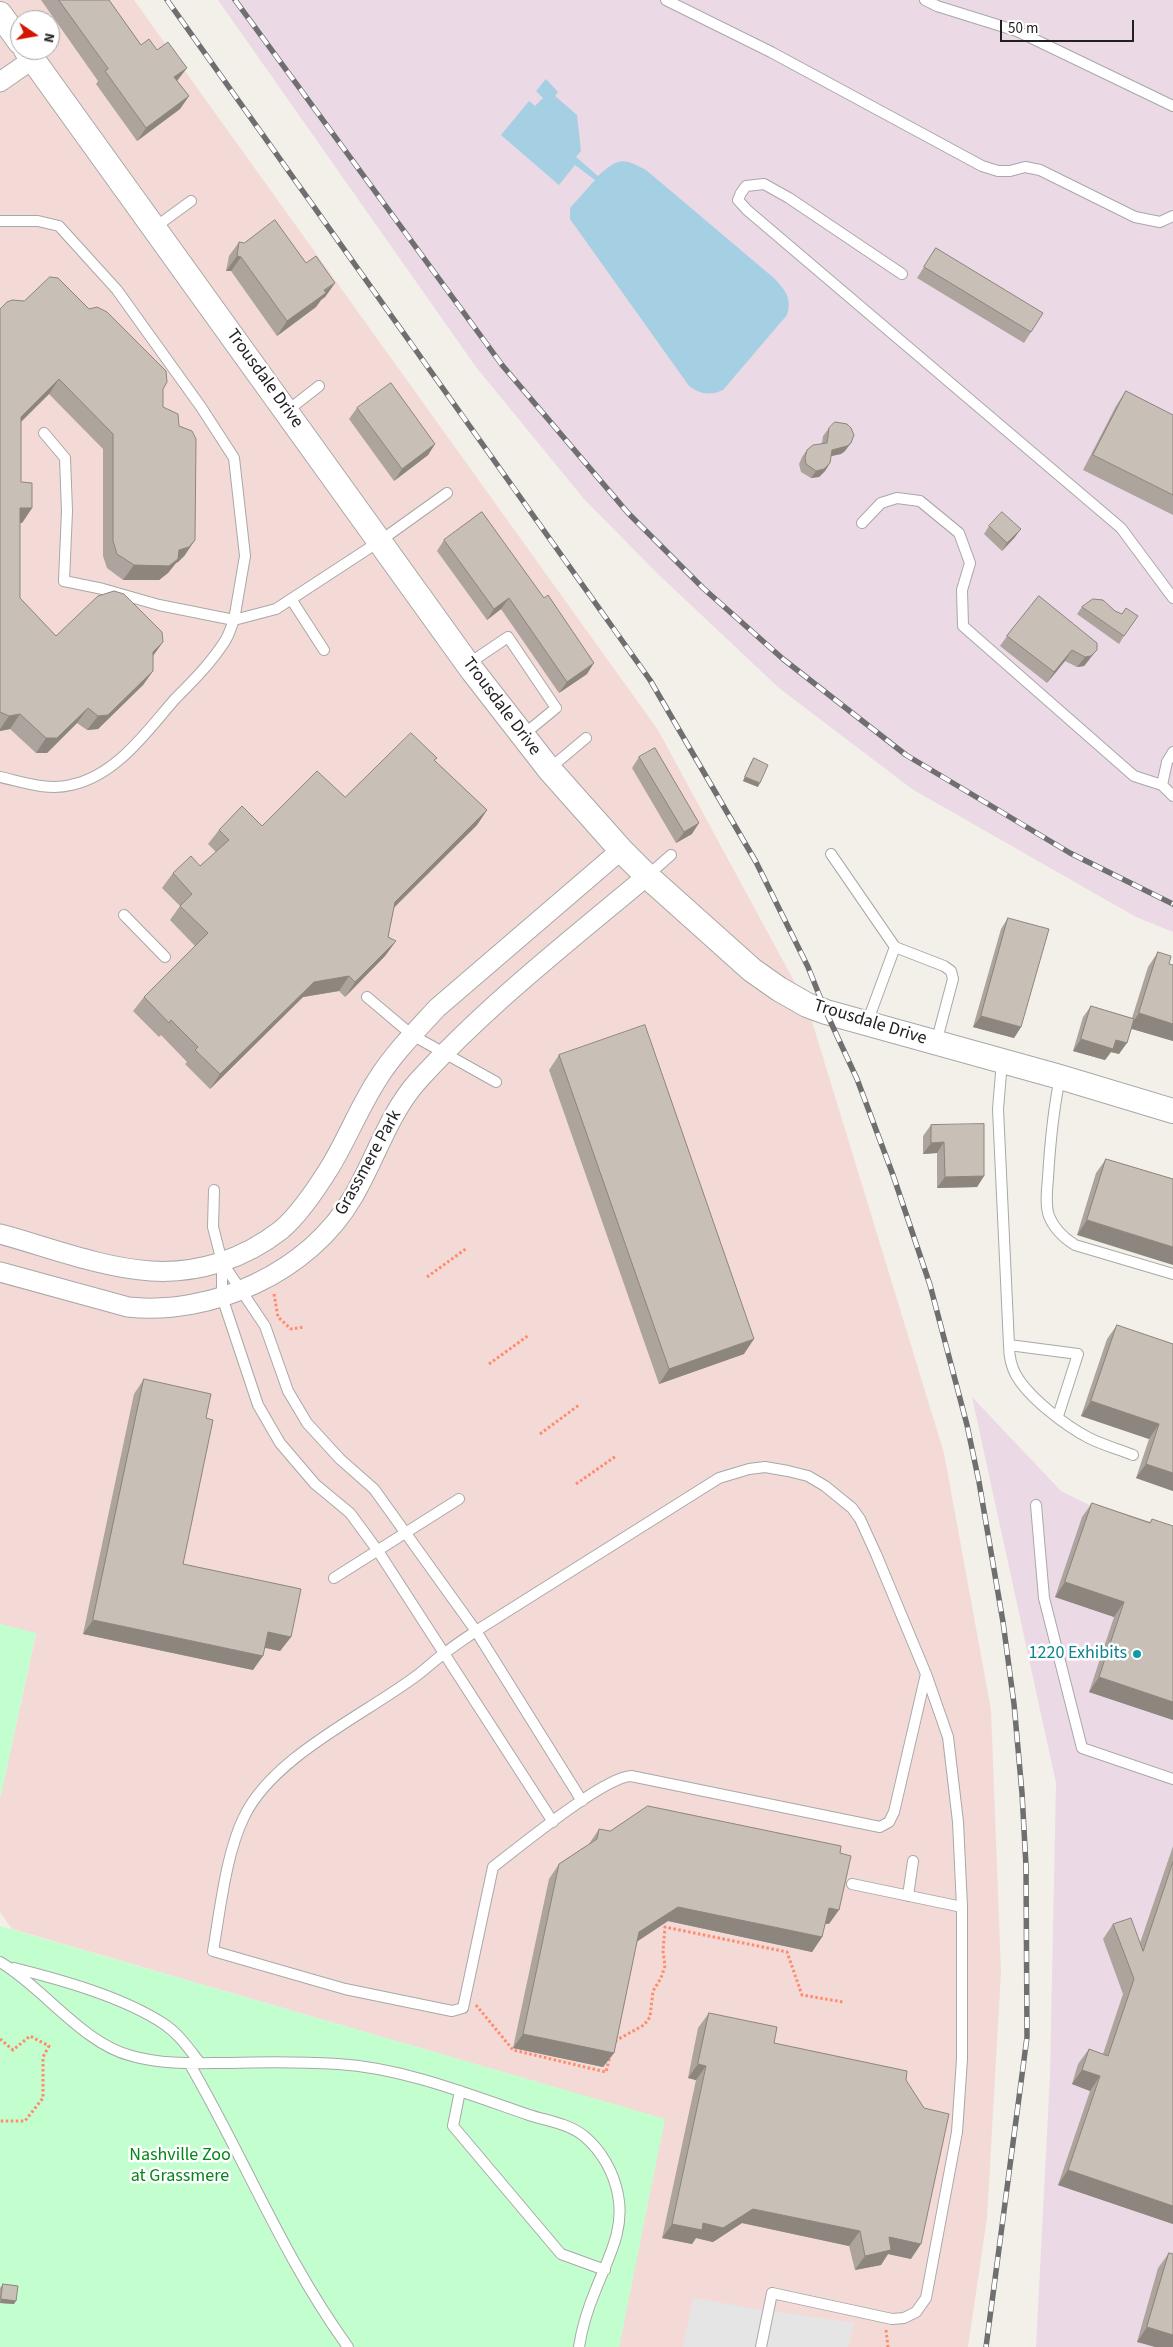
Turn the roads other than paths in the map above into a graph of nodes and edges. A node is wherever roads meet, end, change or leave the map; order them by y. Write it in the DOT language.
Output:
graph roads {
  1 [pos="666,0"];
  2 [pos="925,0"];
  3 [pos="10,53"];
  4 [pos="30,60"];
  5 [pos="0,82"];
  6 [pos="1173,106"];
  7 [pos="191,201"];
  8 [pos="1173,216"];
  9 [pos="0,221"];
  10 [pos="154,228"];
  11 [pos="902,274"];
  12 [pos="320,386"];
  13 [pos="287,411"];
  14 [pos="44,432"];
  15 [pos="447,493"];
  16 [pos="862,523"];
  17 [pos="380,540"];
  18 [pos="1173,598"];
  19 [pos="291,599"];
  20 [pos="234,620"];
  21 [pos="324,650"];
  22 [pos="468,664"];
  23 [pos="523,735"];
  24 [pos="586,738"];
  25 [pos="1173,752"];
  26 [pos="549,769"];
  27 [pos="0,776"];
  28 [pos="1162,785"];
  29 [pos="1173,796"];
  30 [pos="621,850"];
  31 [pos="831,854"];
  32 [pos="671,855"];
  33 [pos="647,876"];
  34 [pos="124,915"];
  35 [pos="895,947"];
  36 [pos="165,957"];
  37 [pos="367,997"];
  38 [pos="867,1024"];
  39 [pos="412,1035"];
  40 [pos="936,1043"];
  41 [pos="444,1052"];
  42 [pos="1002,1061"];
  43 [pos="1060,1077"];
  44 [pos="496,1082"];
  45 [pos="1173,1111"];
  46 [pos="214,1190"];
  47 [pos="0,1234"];
  48 [pos="222,1262"];
  49 [pos="0,1272"];
  50 [pos="1173,1274"];
  51 [pos="241,1290"];
  52 [pos="222,1296"];
  53 [pos="1009,1345"];
  54 [pos="1058,1416"];
  55 [pos="1133,1454"];
  56 [pos="459,1500"];
  57 [pos="1036,1505"];
  58 [pos="406,1533"];
  59 [pos="378,1551"];
  60 [pos="334,1578"];
  61 [pos="476,1631"];
  62 [pos="444,1653"];
  63 [pos="926,1674"];
  64 [pos="1173,1779"];
  65 [pos="582,1801"];
  66 [pos="553,1822"];
  67 [pos="913,1861"];
  68 [pos="852,1884"];
  69 [pos="908,1896"];
  70 [pos="962,1908"];
  71 [pos="3,1964"];
  72 [pos="189,2063"];
  73 [pos="200,2063"];
  74 [pos="460,2090"];
  75 [pos="605,2270"];
  76 [pos="348,2347"];
  77 [pos="579,2347"];
  78 [pos="761,2347"];
  1 -- 8 [label="lane"];
  2 -- 6 [label="lane"];
  3 -- 5 [label="street"];
  4 -- 10 [label="street, Trousdale Drive"];
  7 -- 10 [label="lane"];
  9 -- 20 [label="lane"];
  10 -- 13 [label="street, Trousdale Drive"];
  11 -- 18 [label="lane"];
  12 -- 13 [label="lane"];
  13 -- 17 [label="street, Trousdale Drive"];
  14 -- 20 [label="lane"];
  15 -- 17 [label="lane"];
  16 -- 28 [label="lane"];
  17 -- 19 [label="lane"];
  17 -- 22 [label="street, Trousdale Drive"];
  19 -- 20 [label="lane"];
  19 -- 21 [label="lane"];
  20 -- 27 [label="lane"];
  22 -- 23 [label="street, Trousdale Drive"];
  22 -- 23 [label="lane"];
  23 -- 26 [label="street, Trousdale Drive"];
  24 -- 26 [label="lane"];
  25 -- 28 [label="lane"];
  26 -- 30 [label="street, Trousdale Drive"];
  28 -- 29 [label="lane"];
  30 -- 33 [label="street, Trousdale Drive"];
  30 -- 39 [label="street, Grassmere Park"];
  31 -- 35 [label="lane"];
  32 -- 33 [label="lane"];
  33 -- 38 [label="street, Trousdale Drive"];
  33 -- 41 [label="street, Grassmere Park"];
  34 -- 36 [label="lane"];
  35 -- 38 [label="lane"];
  35 -- 40 [label="lane"];
  37 -- 39 [label="lane"];
  38 -- 40 [label="street, Trousdale Drive"];
  39 -- 41 [label="lane"];
  39 -- 48 [label="street, Grassmere Park"];
  40 -- 42 [label="street, Trousdale Drive"];
  41 -- 44 [label="lane"];
  41 -- 51 [label="street, Grassmere Park"];
  42 -- 43 [label="street, Trousdale Drive"];
  42 -- 53 [label="lane"];
  43 -- 45 [label="street, Trousdale Drive"];
  43 -- 50 [label="lane"];
  46 -- 48 [label="lane"];
  47 -- 48 [label="street, Grassmere Park"];
  48 -- 51 [label="lane"];
  48 -- 52 [label="lane"];
  49 -- 52 [label="street, Grassmere Park"];
  51 -- 52 [label="street, Grassmere Park"];
  51 -- 58 [label="lane"];
  52 -- 59 [label="lane"];
  53 -- 54 [label="lane"];
  53 -- 54 [label="lane"];
  54 -- 55 [label="lane"];
  56 -- 58 [label="lane"];
  57 -- 64 [label="lane"];
  58 -- 59 [label="lane"];
  58 -- 61 [label="lane"];
  59 -- 60 [label="lane"];
  59 -- 62 [label="lane"];
  61 -- 62 [label="lane"];
  61 -- 63 [label="lane"];
  61 -- 65 [label="lane"];
  62 -- 66 [label="lane"];
  62 -- 66 [label="lane"];
  63 -- 65 [label="lane"];
  63 -- 70 [label="lane"];
  65 -- 66 [label="lane"];
  67 -- 69 [label="lane"];
  68 -- 69 [label="lane"];
  69 -- 70 [label="lane"];
  70 -- 78 [label="lane"];
  71 -- 72 [label="lane"];
  71 -- 73 [label="lane"];
  72 -- 73 [label="lane"];
  72 -- 76 [label="lane"];
  73 -- 74 [label="lane"];
  74 -- 75 [label="lane"];
  74 -- 75 [label="lane"];
  75 -- 77 [label="lane"];
}
